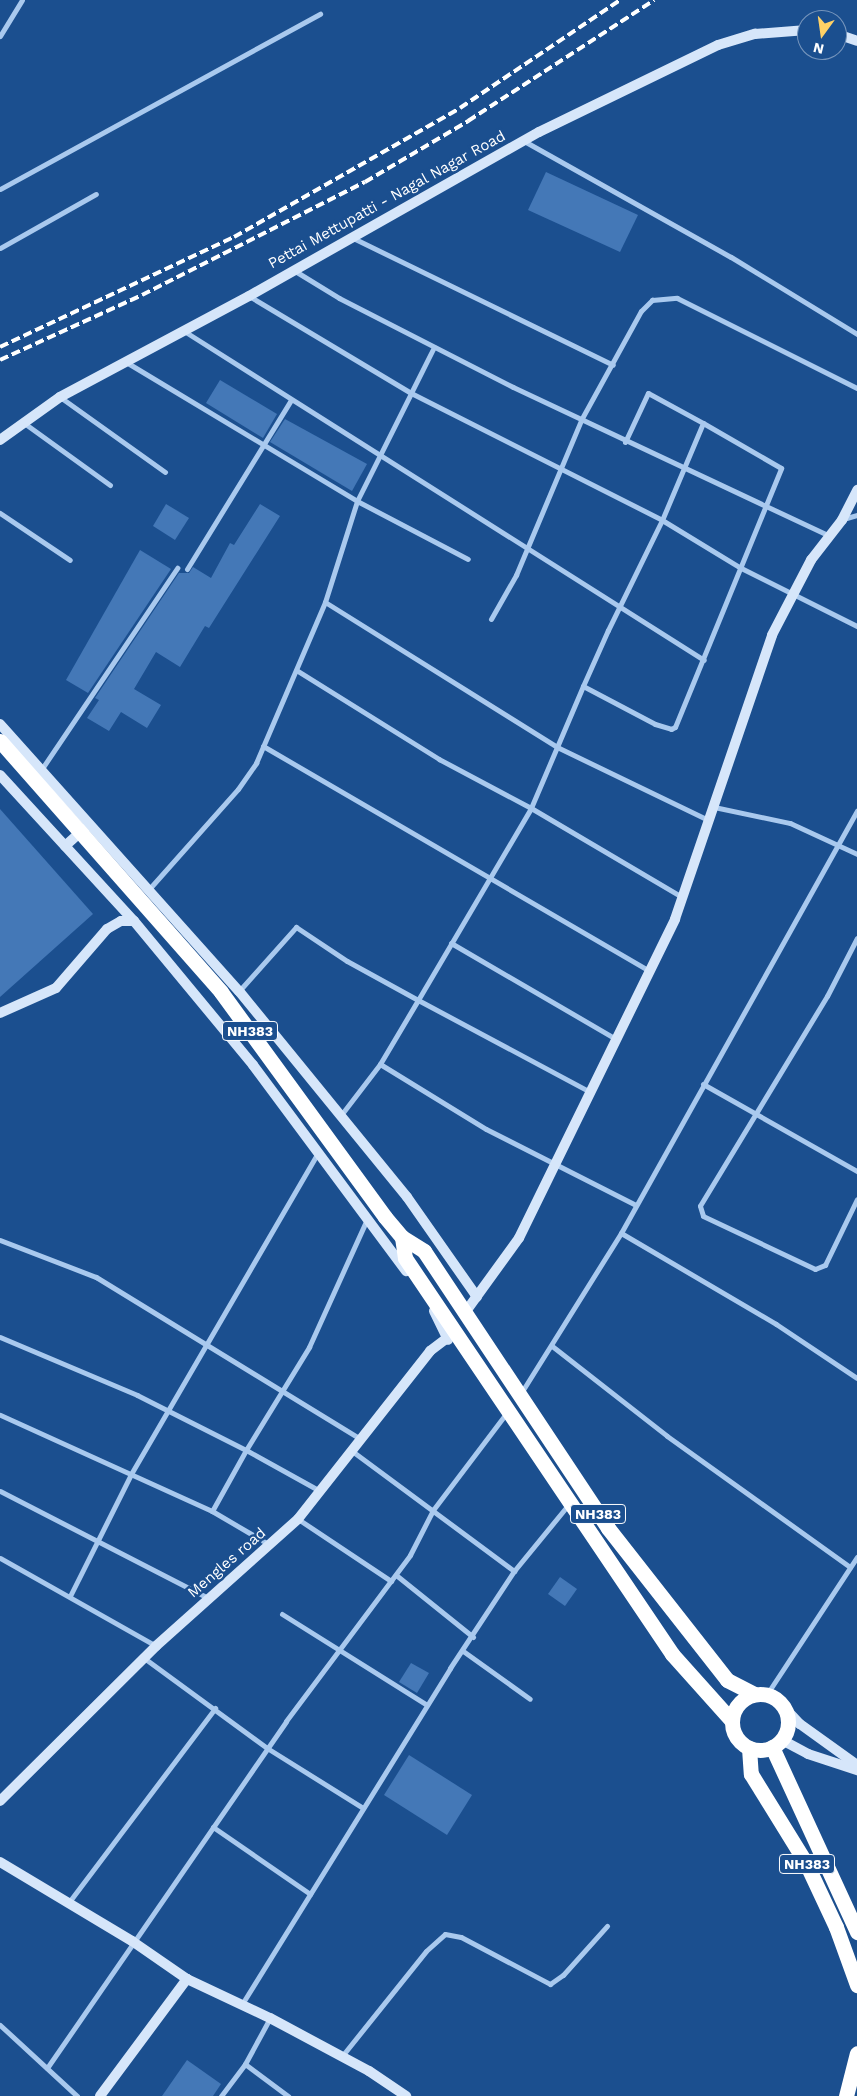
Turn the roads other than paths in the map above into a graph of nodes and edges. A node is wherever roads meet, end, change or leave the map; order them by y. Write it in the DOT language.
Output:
graph roads {
  1 [pos="22,0"];
  2 [pos="320,14"];
  3 [pos="797,31"];
  4 [pos="0,36"];
  5 [pos="524,140"];
  6 [pos="0,189"];
  7 [pos="96,194"];
  8 [pos="351,237"];
  9 [pos="0,248"];
  10 [pos="293,269"];
  11 [pos="249,296"];
  12 [pos="183,330"];
  13 [pos="857,334"];
  14 [pos="434,347"];
  15 [pos="126,362"];
  16 [pos="613,365"];
  17 [pos="857,388"];
  18 [pos="411,393"];
  19 [pos="60,397"];
  20 [pos="291,400"];
  21 [pos="581,420"];
  22 [pos="24,423"];
  23 [pos="703,423"];
  24 [pos="0,440"];
  25 [pos="625,442"];
  26 [pos="264,445"];
  27 [pos="381,457"];
  28 [pos="560,470"];
  29 [pos="684,470"];
  30 [pos="165,472"];
  31 [pos="110,485"];
  32 [pos="857,490"];
  33 [pos="357,501"];
  34 [pos="767,506"];
  35 [pos="0,513"];
  36 [pos="857,515"];
  37 [pos="662,520"];
  38 [pos="842,520"];
  39 [pos="830,536"];
  40 [pos="528,550"];
  41 [pos="468,559"];
  42 [pos="70,560"];
  43 [pos="177,568"];
  44 [pos="741,568"];
  45 [pos="187,570"];
  46 [pos="794,592"];
  47 [pos="325,602"];
  48 [pos="621,608"];
  49 [pos="491,619"];
  50 [pos="857,626"];
  51 [pos="704,660"];
  52 [pos="296,670"];
  53 [pos="583,686"];
  54 [pos="0,724"];
  55 [pos="0,741"];
  56 [pos="263,746"];
  57 [pos="557,748"];
  58 [pos="40,770"];
  59 [pos="0,775"];
  60 [pos="712,806"];
  61 [pos="531,808"];
  62 [pos="857,811"];
  63 [pos="708,820"];
  64 [pos="90,823"];
  65 [pos="65,846"];
  66 [pos="841,846"];
  67 [pos="857,854"];
  68 [pos="491,879"];
  69 [pos="150,888"];
  70 [pos="682,898"];
  71 [pos="134,921"];
  72 [pos="857,938"];
  73 [pos="451,943"];
  74 [pos="649,971"];
  75 [pos="239,990"];
  76 [pos="418,1000"];
  77 [pos="0,1013"];
  78 [pos="616,1039"];
  79 [pos="380,1064"];
  80 [pos="704,1084"];
  81 [pos="590,1092"];
  82 [pos="341,1115"];
  83 [pos="757,1115"];
  84 [pos="318,1153"];
  85 [pos="556,1162"];
  86 [pos="857,1171"];
  87 [pos="857,1199"];
  88 [pos="636,1205"];
  89 [pos="368,1219"];
  90 [pos="621,1233"];
  91 [pos="402,1238"];
  92 [pos="0,1240"];
  93 [pos="477,1297"];
  94 [pos="464,1314"];
  95 [pos="451,1336"];
  96 [pos="0,1337"];
  97 [pos="206,1344"];
  98 [pos="552,1346"];
  99 [pos="857,1378"];
  100 [pos="284,1392"];
  101 [pos="521,1393"];
  102 [pos="509,1410"];
  103 [pos="168,1412"];
  104 [pos="0,1415"];
  105 [pos="360,1440"];
  106 [pos="246,1450"];
  107 [pos="350,1450"];
  108 [pos="131,1474"];
  109 [pos="0,1491"];
  110 [pos="320,1491"];
  111 [pos="570,1503"];
  112 [pos="433,1510"];
  113 [pos="212,1511"];
  114 [pos="298,1519"];
  115 [pos="96,1540"];
  116 [pos="270,1545"];
  117 [pos="0,1558"];
  118 [pos="857,1558"];
  119 [pos="850,1567"];
  120 [pos="514,1572"];
  121 [pos="396,1575"];
  122 [pos="391,1582"];
  123 [pos="70,1596"];
  124 [pos="208,1598"];
  125 [pos="282,1614"];
  126 [pos="473,1637"];
  127 [pos="156,1646"];
  128 [pos="463,1651"];
  129 [pos="340,1653"];
  130 [pos="144,1658"];
  131 [pos="761,1694"];
  132 [pos="530,1699"];
  133 [pos="427,1705"];
  134 [pos="782,1706"];
  135 [pos="215,1708"];
  136 [pos="731,1720"];
  137 [pos="777,1744"];
  138 [pos="267,1748"];
  139 [pos="749,1748"];
  140 [pos="857,1765"];
  141 [pos="857,1770"];
  142 [pos="0,1801"];
  143 [pos="363,1808"];
  144 [pos="213,1827"];
  145 [pos="0,1862"];
  146 [pos="310,1894"];
  147 [pos="69,1902"];
  148 [pos="607,1926"];
  149 [pos="857,1932"];
  150 [pos="132,1941"];
  151 [pos="187,1979"];
  152 [pos="857,1985"];
  153 [pos="242,2004"];
  154 [pos="270,2018"];
  155 [pos="0,2025"];
  156 [pos="857,2053"];
  157 [pos="342,2056"];
  158 [pos="245,2064"];
  159 [pos="48,2068"];
  160 [pos="77,2096"];
  161 [pos="100,2096"];
  162 [pos="221,2096"];
  163 [pos="288,2096"];
  164 [pos="406,2096"];
  165 [pos="846,2096"];
  1 -- 4 [label="street"];
  2 -- 6 [label="street"];
  3 -- 5 [label="main road, Pettai Mettupatti - Nagal Nagar Road"];
  5 -- 8 [label="main road, Pettai Mettupatti - Nagal Nagar Road"];
  5 -- 13 [label="street"];
  7 -- 9 [label="street"];
  8 -- 10 [label="main road, Pettai Mettupatti - Nagal Nagar Road"];
  8 -- 16 [label="street"];
  10 -- 11 [label="main road, Pettai Mettupatti - Nagal Nagar Road"];
  10 -- 14 [label="street"];
  11 -- 12 [label="main road, Pettai Mettupatti - Nagal Nagar Road"];
  11 -- 18 [label="street"];
  12 -- 15 [label="main road, Pettai Mettupatti - Nagal Nagar Road"];
  12 -- 20 [label="street"];
  14 -- 18 [label="street"];
  14 -- 21 [label="street"];
  15 -- 19 [label="main road, Pettai Mettupatti - Nagal Nagar Road"];
  15 -- 26 [label="street"];
  16 -- 17 [label="street"];
  16 -- 21 [label="street"];
  18 -- 27 [label="street"];
  18 -- 28 [label="street"];
  19 -- 22 [label="main road, Pettai Mettupatti - Nagal Nagar Road"];
  19 -- 30 [label="street"];
  20 -- 26 [label="street"];
  20 -- 27 [label="street"];
  21 -- 25 [label="street"];
  21 -- 28 [label="street"];
  22 -- 24 [label="main road, Pettai Mettupatti - Nagal Nagar Road"];
  22 -- 31 [label="street"];
  23 -- 25 [label="street"];
  23 -- 29 [label="street"];
  23 -- 34 [label="street"];
  25 -- 29 [label="street"];
  26 -- 33 [label="street"];
  26 -- 45 [label="street"];
  27 -- 33 [label="street"];
  27 -- 40 [label="street"];
  28 -- 37 [label="street"];
  28 -- 40 [label="street"];
  29 -- 34 [label="street"];
  29 -- 37 [label="street"];
  32 -- 38 [label="main road"];
  33 -- 41 [label="street"];
  33 -- 47 [label="street"];
  34 -- 39 [label="street"];
  34 -- 44 [label="street"];
  35 -- 42 [label="street"];
  36 -- 38 [label="street"];
  37 -- 44 [label="street"];
  37 -- 48 [label="street"];
  38 -- 39 [label="main road"];
  39 -- 46 [label="main road"];
  40 -- 48 [label="street"];
  40 -- 49 [label="street"];
  43 -- 58 [label="street"];
  44 -- 46 [label="street"];
  44 -- 51 [label="street"];
  46 -- 50 [label="street"];
  46 -- 60 [label="main road"];
  47 -- 52 [label="street"];
  47 -- 57 [label="street"];
  48 -- 51 [label="street"];
  48 -- 53 [label="street"];
  51 -- 53 [label="street"];
  52 -- 56 [label="street"];
  52 -- 61 [label="street"];
  53 -- 57 [label="street"];
  54 -- 58 [label="main road"];
  55 -- 91 [label="highway, NH383"];
  56 -- 68 [label="street"];
  56 -- 69 [label="street"];
  57 -- 61 [label="street"];
  57 -- 63 [label="street"];
  58 -- 64 [label="main road"];
  59 -- 65 [label="main road"];
  60 -- 63 [label="main road"];
  60 -- 66 [label="street"];
  61 -- 68 [label="street"];
  61 -- 70 [label="street"];
  62 -- 66 [label="street"];
  63 -- 70 [label="main road"];
  64 -- 65 [label="main road"];
  64 -- 69 [label="main road"];
  65 -- 71 [label="main road"];
  66 -- 67 [label="street"];
  66 -- 80 [label="street"];
  68 -- 73 [label="street"];
  68 -- 74 [label="street"];
  69 -- 75 [label="main road"];
  70 -- 74 [label="main road"];
  71 -- 77 [label="main road"];
  71 -- 84 [label="main road"];
  72 -- 83 [label="street"];
  73 -- 76 [label="street"];
  73 -- 78 [label="street"];
  74 -- 78 [label="main road"];
  75 -- 76 [label="street"];
  75 -- 82 [label="main road"];
  76 -- 79 [label="street"];
  76 -- 81 [label="street"];
  78 -- 81 [label="main road"];
  79 -- 82 [label="street"];
  79 -- 85 [label="street"];
  80 -- 83 [label="street"];
  80 -- 88 [label="street"];
  81 -- 85 [label="main road"];
  82 -- 93 [label="main road"];
  83 -- 86 [label="street"];
  83 -- 87 [label="street"];
  84 -- 89 [label="main road"];
  84 -- 97 [label="street"];
  85 -- 88 [label="street"];
  85 -- 93 [label="main road"];
  88 -- 90 [label="street"];
  89 -- 95 [label="main road"];
  89 -- 100 [label="street"];
  90 -- 98 [label="street"];
  90 -- 99 [label="street"];
  91 -- 94 [label="highway"];
  91 -- 95 [label="highway"];
  92 -- 97 [label="street"];
  93 -- 94 [label="main road"];
  94 -- 101 [label="highway, NH383"];
  95 -- 102 [label="highway, NH383"];
  95 -- 105 [label="main road, Mengles road"];
  96 -- 103 [label="street"];
  97 -- 100 [label="street"];
  97 -- 103 [label="street"];
  98 -- 101 [label="street"];
  98 -- 119 [label="street"];
  100 -- 105 [label="street"];
  100 -- 106 [label="street"];
  101 -- 131 [label="highway, NH383"];
  102 -- 111 [label="highway, NH383"];
  102 -- 112 [label="street"];
  103 -- 106 [label="street"];
  103 -- 108 [label="street"];
  104 -- 108 [label="street"];
  105 -- 107 [label="main road, Mengles road"];
  106 -- 110 [label="street"];
  106 -- 113 [label="street"];
  107 -- 110 [label="main road, Mengles road"];
  107 -- 112 [label="street"];
  108 -- 113 [label="street"];
  108 -- 115 [label="street"];
  109 -- 115 [label="street"];
  110 -- 114 [label="main road, Mengles road"];
  111 -- 120 [label="street"];
  111 -- 136 [label="highway, NH383"];
  112 -- 120 [label="street"];
  112 -- 121 [label="street"];
  113 -- 116 [label="street"];
  114 -- 116 [label="main road, Mengles road"];
  114 -- 122 [label="street"];
  115 -- 123 [label="street"];
  115 -- 124 [label="street"];
  116 -- 124 [label="main road, Mengles road"];
  117 -- 123 [label="street"];
  118 -- 119 [label="street"];
  119 -- 131 [label="street"];
  120 -- 126 [label="street"];
  121 -- 122 [label="street"];
  121 -- 126 [label="street"];
  122 -- 129 [label="street"];
  123 -- 127 [label="street"];
  124 -- 127 [label="main road, Mengles road"];
  125 -- 129 [label="street"];
  126 -- 128 [label="street"];
  127 -- 130 [label="main road, Mengles road"];
  128 -- 132 [label="street"];
  128 -- 133 [label="street"];
  129 -- 133 [label="street"];
  129 -- 138 [label="street"];
  130 -- 135 [label="street"];
  130 -- 142 [label="main road, Mengles road"];
  131 -- 134 [label="highway, NH383"];
  131 -- 136 [label="highway"];
  133 -- 143 [label="street"];
  134 -- 137 [label="highway"];
  134 -- 140 [label="main road"];
  135 -- 138 [label="street"];
  135 -- 147 [label="street"];
  136 -- 139 [label="highway, NH383"];
  137 -- 139 [label="highway"];
  137 -- 141 [label="main road"];
  137 -- 149 [label="highway, NH383"];
  138 -- 143 [label="street"];
  138 -- 144 [label="street"];
  139 -- 152 [label="highway, NH383"];
  143 -- 146 [label="street"];
  144 -- 146 [label="street"];
  144 -- 150 [label="street"];
  145 -- 147 [label="main road"];
  146 -- 153 [label="street"];
  147 -- 150 [label="main road"];
  148 -- 157 [label="street"];
  150 -- 151 [label="main road"];
  150 -- 159 [label="street"];
  151 -- 153 [label="main road"];
  151 -- 161 [label="main road"];
  153 -- 154 [label="main road"];
  154 -- 157 [label="main road"];
  154 -- 158 [label="street"];
  155 -- 159 [label="street"];
  156 -- 165 [label="highway"];
  157 -- 164 [label="main road"];
  158 -- 162 [label="street"];
  158 -- 163 [label="street"];
  159 -- 160 [label="street"];
}
